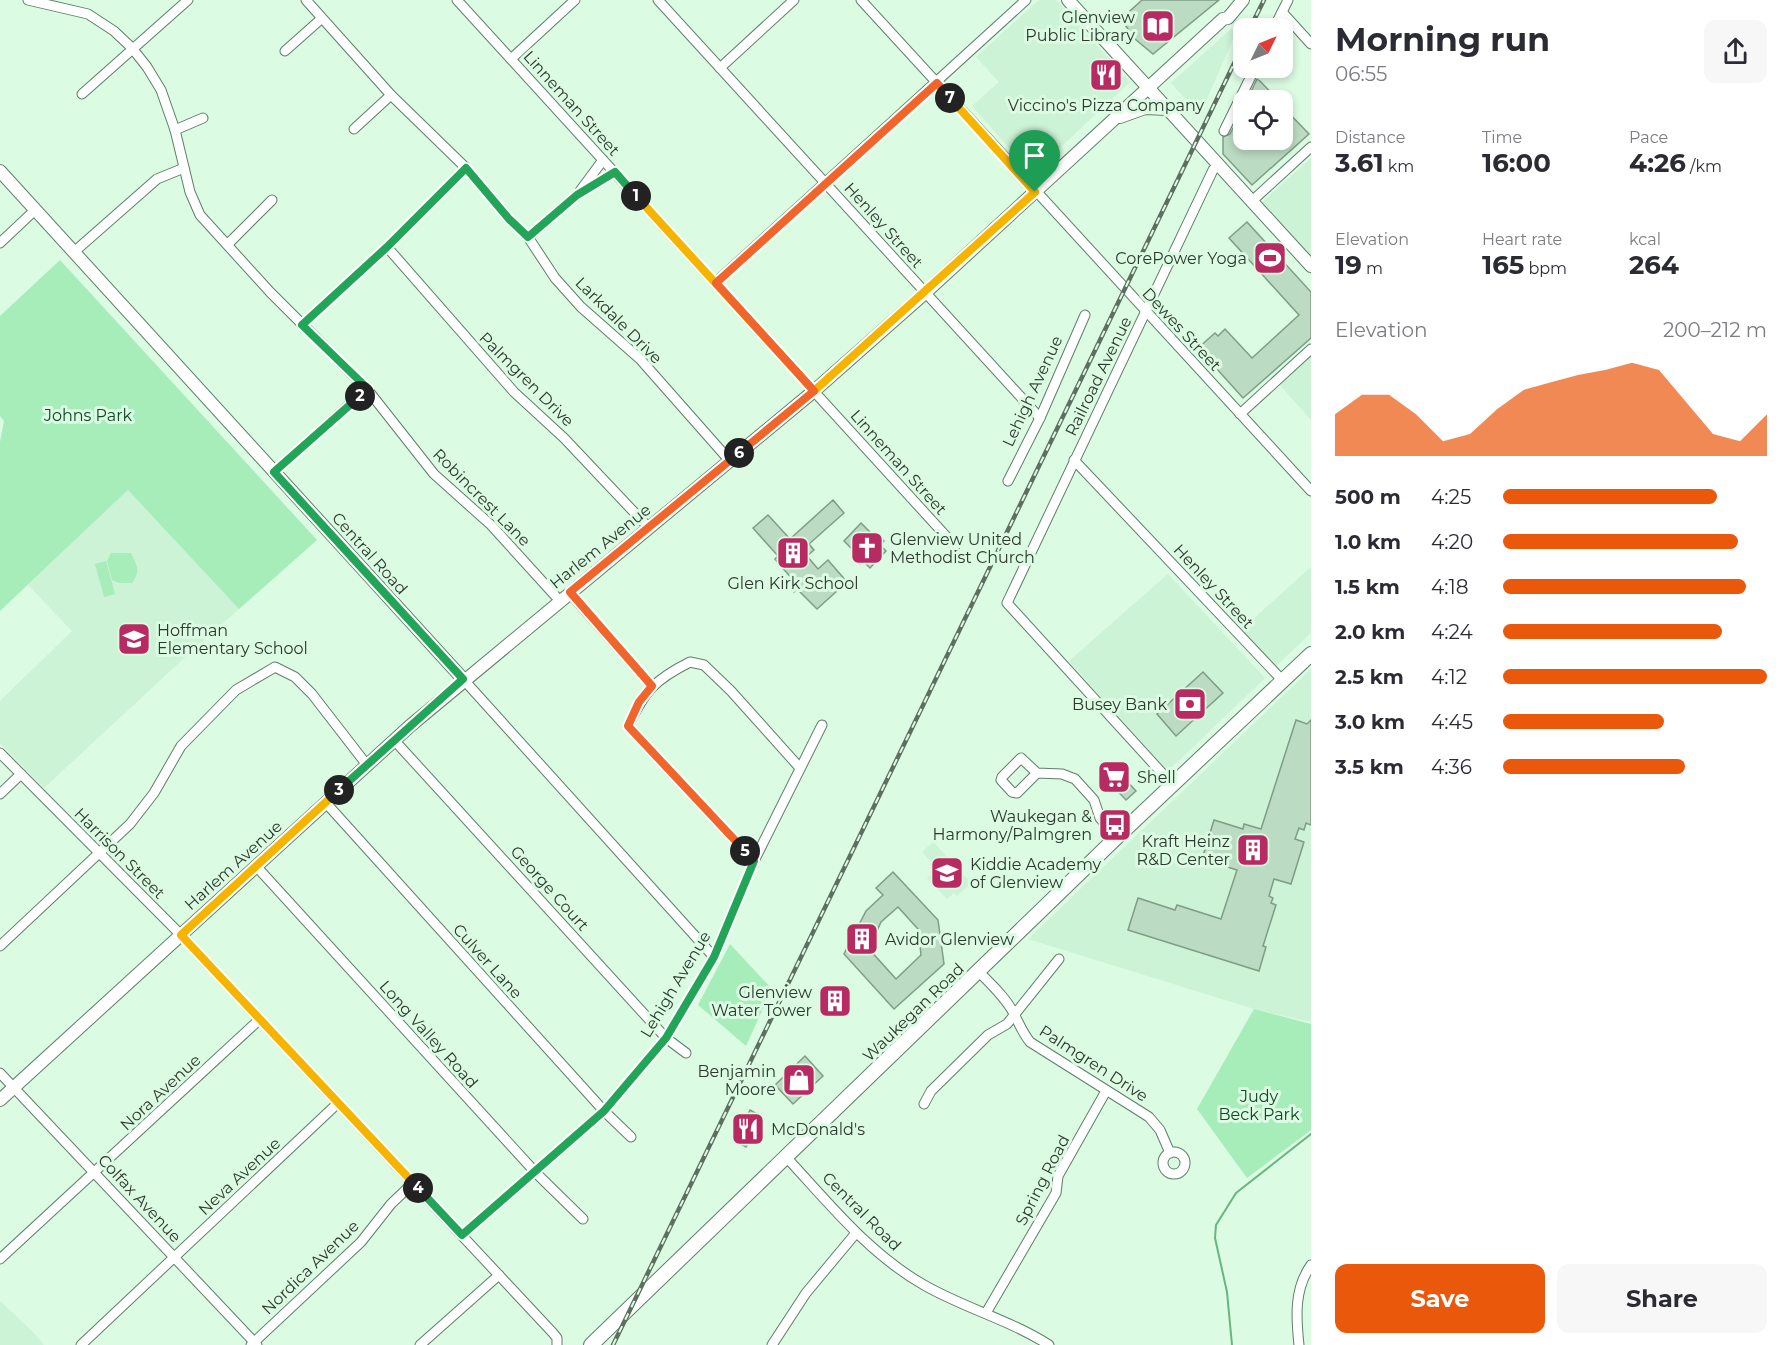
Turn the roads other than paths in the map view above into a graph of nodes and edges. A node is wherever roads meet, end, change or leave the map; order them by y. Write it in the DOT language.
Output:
graph roads {
  1 [pos="28,0"];
  2 [pos="188,0"];
  3 [pos="306,0"];
  4 [pos="457,0"];
  5 [pos="575,0"];
  6 [pos="658,0"];
  7 [pos="794,0"];
  8 [pos="861,0"];
  9 [pos="1026,0"];
  10 [pos="1068,0"];
  11 [pos="1235,0"];
  12 [pos="1243,0"];
  13 [pos="1288,0"];
  14 [pos="62,4"];
  15 [pos="1282,12"];
  16 [pos="1279,18"];
  17 [pos="321,19"];
  18 [pos="1223,19"];
  19 [pos="1311,44"];
  20 [pos="132,48"];
  21 [pos="285,51"];
  22 [pos="511,59"];
  23 [pos="720,68"];
  24 [pos="1250,78"];
  25 [pos="937,83"];
  26 [pos="1148,88"];
  27 [pos="82,94"];
  28 [pos="391,95"];
  29 [pos="1168,109"];
  30 [pos="202,118"];
  31 [pos="1114,120"];
  32 [pos="354,129"];
  33 [pos="175,130"];
  34 [pos="1224,130"];
  35 [pos="1311,147"];
  36 [pos="603,160"];
  37 [pos="1219,165"];
  38 [pos="184,168"];
  39 [pos="466,168"];
  40 [pos="0,171"];
  41 [pos="615,172"];
  42 [pos="825,183"];
  43 [pos="1035,192"];
  44 [pos="577,195"];
  45 [pos="272,200"];
  46 [pos="1252,201"];
  47 [pos="35,210"];
  48 [pos="528,237"];
  49 [pos="0,243"];
  50 [pos="228,244"];
  51 [pos="387,247"];
  52 [pos="74,252"];
  53 [pos="1311,266"];
  54 [pos="716,283"];
  55 [pos="925,293"];
  56 [pos="1146,312"];
  57 [pos="1085,315"];
  58 [pos="302,325"];
  59 [pos="1311,349"];
  60 [pos="368,389"];
  61 [pos="814,391"];
  62 [pos="1240,414"];
  63 [pos="1040,418"];
  64 [pos="1074,460"];
  65 [pos="730,461"];
  66 [pos="274,472"];
  67 [pos="1008,481"];
  68 [pos="1311,491"];
  69 [pos="649,528"];
  70 [pos="956,546"];
  71 [pos="570,592"];
  72 [pos="560,601"];
  73 [pos="1311,654"];
  74 [pos="463,679"];
  75 [pos="1283,681"];
  76 [pos="652,686"];
  77 [pos="822,725"];
  78 [pos="394,740"];
  79 [pos="0,753"];
  80 [pos="367,765"];
  81 [pos="800,768"];
  82 [pos="1037,773"];
  83 [pos="21,774"];
  84 [pos="1172,784"];
  85 [pos="0,794"];
  86 [pos="326,803"];
  87 [pos="1118,837"];
  88 [pos="100,854"];
  89 [pos="754,861"];
  90 [pos="256,866"];
  91 [pos="181,935"];
  92 [pos="0,946"];
  93 [pos="714,957"];
  94 [pos="1059,959"];
  95 [pos="979,972"];
  96 [pos="1014,1013"];
  97 [pos="260,1020"];
  98 [pos="666,1038"];
  99 [pos="686,1053"];
  100 [pos="0,1073"];
  101 [pos="14,1087"];
  102 [pos="1106,1091"];
  103 [pos="0,1100"];
  104 [pos="338,1103"];
  105 [pos="924,1104"];
  106 [pos="604,1111"];
  107 [pos="631,1137"];
  108 [pos="1170,1153"];
  109 [pos="786,1157"];
  110 [pos="95,1172"];
  111 [pos="536,1173"];
  112 [pos="413,1183"];
  113 [pos="583,1219"];
  114 [pos="856,1233"];
  115 [pos="462,1235"];
  116 [pos="175,1257"];
  117 [pos="0,1259"];
  118 [pos="1311,1265"];
  119 [pos="499,1275"];
  120 [pos="986,1313"];
  121 [pos="254,1344"];
  122 [pos="81,1345"];
  123 [pos="420,1345"];
  124 [pos="557,1345"];
  125 [pos="591,1345"];
  126 [pos="772,1345"];
  127 [pos="1049,1345"];
  128 [pos="1299,1345"];
  1 -- 14 [label="street, Robincrest Lane"];
  2 -- 20 [label="street"];
  3 -- 17 [label="street, Larkdale Drive"];
  4 -- 22 [label="street, Linneman Street"];
  5 -- 22 [label="street"];
  6 -- 23 [label="street, Henley Street"];
  7 -- 23 [label="street"];
  8 -- 25 [label="street, Dewes Street"];
  9 -- 25 [label="street"];
  10 -- 26 [label="main road"];
  11 -- 18 [label="main road"];
  12 -- 18 [label="main road"];
  13 -- 15 [label="street"];
  14 -- 20 [label="street, Robincrest Lane"];
  15 -- 16 [label="street"];
  15 -- 19 [label="street"];
  17 -- 21 [label="street"];
  17 -- 28 [label="street, Larkdale Drive"];
  18 -- 26 [label="main road, Harlem Avenue"];
  20 -- 27 [label="street"];
  20 -- 33 [label="street, Robincrest Lane"];
  22 -- 36 [label="street, Linneman Street"];
  23 -- 42 [label="street, Henley Street"];
  24 -- 34 [label="street"];
  25 -- 42 [label="street"];
  25 -- 43 [label="street, Dewes Street"];
  26 -- 29 [label="main road"];
  26 -- 31 [label="main road, Harlem Avenue"];
  28 -- 32 [label="street"];
  28 -- 39 [label="street, Larkdale Drive"];
  29 -- 31 [label="main road"];
  29 -- 37 [label="main road"];
  30 -- 33 [label="street"];
  31 -- 43 [label="main road, Harlem Avenue"];
  33 -- 38 [label="street, Robincrest Lane"];
  35 -- 46 [label="street"];
  36 -- 41 [label="street, Linneman Street"];
  36 -- 44 [label="street"];
  37 -- 46 [label="main road"];
  37 -- 56 [label="street, Railroad Avenue"];
  38 -- 50 [label="street, Robincrest Lane"];
  38 -- 52 [label="street"];
  39 -- 48 [label="street, Larkdale Drive"];
  39 -- 51 [label="street"];
  40 -- 47 [label="main road, Central Road"];
  41 -- 44 [label="street"];
  41 -- 54 [label="street, Linneman Street"];
  42 -- 54 [label="street"];
  42 -- 55 [label="street, Henley Street"];
  43 -- 55 [label="main road, Harlem Avenue"];
  43 -- 56 [label="street, Dewes Street"];
  44 -- 48 [label="street"];
  45 -- 50 [label="street"];
  46 -- 53 [label="main road"];
  47 -- 49 [label="street"];
  47 -- 52 [label="main road, Central Road"];
  48 -- 65 [label="street, Larkdale Drive"];
  50 -- 58 [label="street, Robincrest Lane"];
  51 -- 58 [label="street"];
  51 -- 69 [label="street, Palmgren Drive"];
  52 -- 66 [label="main road, Central Road"];
  54 -- 61 [label="street, Linneman Street"];
  55 -- 61 [label="main road, Harlem Avenue"];
  55 -- 63 [label="street, Henley Street"];
  56 -- 62 [label="street, Dewes Street"];
  56 -- 64 [label="street, Railroad Avenue"];
  57 -- 63 [label="street, Lehigh Avenue"];
  58 -- 60 [label="street, Robincrest Lane"];
  59 -- 62 [label="street"];
  60 -- 66 [label="street"];
  60 -- 72 [label="street, Robincrest Lane"];
  61 -- 65 [label="main road, Harlem Avenue"];
  61 -- 70 [label="street, Linneman Street"];
  62 -- 68 [label="street, Dewes Street"];
  63 -- 67 [label="street, Lehigh Avenue"];
  64 -- 75 [label="street, Henley Street"];
  64 -- 84 [label="street, Railroad Avenue"];
  65 -- 69 [label="main road, Harlem Avenue"];
  66 -- 74 [label="main road, Central Road"];
  69 -- 71 [label="main road, Harlem Avenue"];
  71 -- 72 [label="main road, Harlem Avenue"];
  71 -- 76 [label="street"];
  72 -- 74 [label="main road, Harlem Avenue"];
  73 -- 75 [label="main road, Waukegan Road"];
  74 -- 78 [label="main road, Harlem Avenue"];
  74 -- 93 [label="street, Central Road"];
  75 -- 84 [label="main road, Waukegan Road"];
  76 -- 81 [label="street"];
  76 -- 89 [label="street"];
  77 -- 81 [label="street, Lehigh Avenue"];
  78 -- 80 [label="main road, Harlem Avenue"];
  78 -- 98 [label="street, George Court"];
  79 -- 83 [label="street, Harrison Street"];
  80 -- 86 [label="main road, Harlem Avenue"];
  80 -- 88 [label="street"];
  81 -- 89 [label="street, Lehigh Avenue"];
  82 -- 87 [label="street"];
  83 -- 85 [label="street"];
  83 -- 88 [label="street, Harrison Street"];
  84 -- 87 [label="main road, Waukegan Road"];
  86 -- 90 [label="main road, Harlem Avenue"];
  86 -- 106 [label="street, Culver Lane"];
  87 -- 95 [label="main road, Waukegan Road"];
  88 -- 91 [label="street, Harrison Street"];
  88 -- 92 [label="street"];
  89 -- 93 [label="street, Lehigh Avenue"];
  90 -- 91 [label="main road, Harlem Avenue"];
  90 -- 111 [label="street, Long Valley Road"];
  91 -- 97 [label="street, Harrison Street"];
  91 -- 101 [label="main road, Harlem Avenue"];
  93 -- 98 [label="street, Lehigh Avenue"];
  94 -- 96 [label="street"];
  95 -- 96 [label="street, Palmgren Drive"];
  95 -- 109 [label="main road, Waukegan Road"];
  96 -- 102 [label="street, Palmgren Drive"];
  96 -- 105 [label="street"];
  97 -- 104 [label="street, Harrison Street"];
  97 -- 110 [label="street, Nora Avenue"];
  98 -- 99 [label="street, George Court"];
  98 -- 106 [label="street, Lehigh Avenue"];
  100 -- 101 [label="street, Colfax Avenue"];
  101 -- 103 [label="main road, Harlem Avenue"];
  101 -- 110 [label="street, Colfax Avenue"];
  102 -- 108 [label="street, Palmgren Drive"];
  102 -- 120 [label="street, Spring Road"];
  104 -- 112 [label="street, Harrison Street"];
  104 -- 116 [label="street, Neva Avenue"];
  106 -- 107 [label="street, Culver Lane"];
  106 -- 111 [label="street, Lehigh Avenue"];
  109 -- 114 [label="street, Central Road"];
  109 -- 125 [label="main road, Waukegan Road"];
  110 -- 116 [label="street, Colfax Avenue"];
  110 -- 117 [label="street, Nora Avenue"];
  111 -- 113 [label="street, Long Valley Road"];
  111 -- 115 [label="street, Lehigh Avenue"];
  112 -- 115 [label="street, Harrison Street"];
  112 -- 121 [label="street, Nordica Avenue"];
  114 -- 120 [label="street, Central Road"];
  114 -- 126 [label="street"];
  115 -- 119 [label="street, Harrison Street"];
  116 -- 121 [label="street, Colfax Avenue"];
  116 -- 122 [label="street, Neva Avenue"];
  118 -- 128 [label="street"];
  119 -- 123 [label="street"];
  119 -- 124 [label="street, Harrison Street"];
  120 -- 127 [label="street, Central Road"];
}
